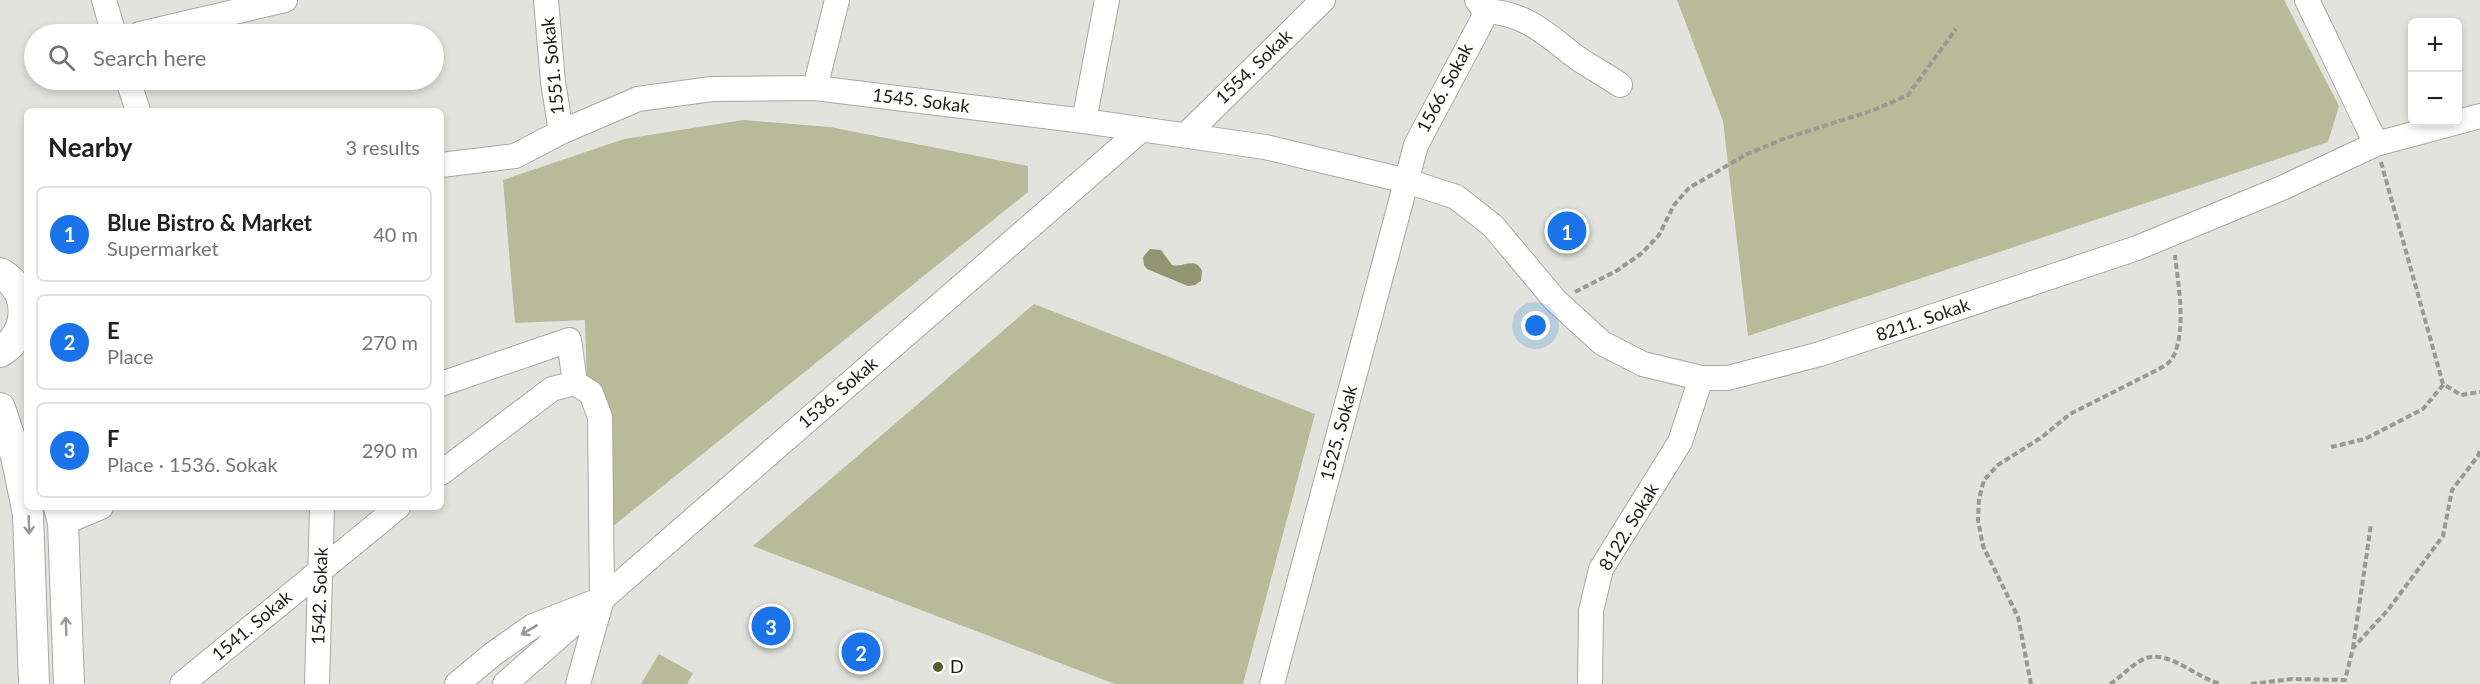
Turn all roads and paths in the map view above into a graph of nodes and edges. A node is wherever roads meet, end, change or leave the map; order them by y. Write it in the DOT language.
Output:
graph roads {
  1 [pos="104,0"];
  2 [pos="285,0"];
  3 [pos="546,0"];
  4 [pos="837,0"];
  5 [pos="1107,0"];
  6 [pos="1323,0"];
  7 [pos="2307,0"];
  8 [pos="1481,6"];
  9 [pos="111,24"];
  10 [pos="183,24"];
  11 [pos="1956,29"];
  12 [pos="1620,85"];
  13 [pos="815,88"];
  14 [pos="131,90"];
  15 [pos="137,108"];
  16 [pos="2480,116"];
  17 [pos="1084,121"];
  18 [pos="1141,130"];
  19 [pos="561,132"];
  20 [pos="1185,135"];
  21 [pos="2376,144"];
  22 [pos="444,165"];
  23 [pos="1407,181"];
  24 [pos="2173,233"];
  25 [pos="8,275"];
  26 [pos="1555,300"];
  27 [pos="18,331"];
  28 [pos="24,353"];
  29 [pos="1701,378"];
  30 [pos="444,383"];
  31 [pos="575,383"];
  32 [pos="2444,384"];
  33 [pos="2480,392"];
  34 [pos="2,419"];
  35 [pos="2331,447"];
  36 [pos="2480,450"];
  37 [pos="444,471"];
  38 [pos="24,495"];
  39 [pos="27,510"];
  40 [pos="86,510"];
  41 [pos="322,510"];
  42 [pos="394,510"];
  43 [pos="61,515"];
  44 [pos="2371,524"];
  45 [pos="322,567"];
  46 [pos="602,599"];
  47 [pos="2353,648"];
  48 [pos="34,684"];
  49 [pos="69,684"];
  50 [pos="182,684"];
  51 [pos="317,684"];
  52 [pos="457,684"];
  53 [pos="505,684"];
  54 [pos="578,684"];
  55 [pos="1272,684"];
  56 [pos="1590,684"];
  57 [pos="2031,684"];
  58 [pos="2110,684"];
  59 [pos="2221,684"];
  60 [pos="2250,684"];
  1 -- 9 [label="street"];
  2 -- 10 [label="street"];
  3 -- 19 [label="street, 1551. Sokak"];
  4 -- 13 [label="street"];
  5 -- 17 [label="street"];
  6 -- 20 [label="street, 1554. Sokak"];
  7 -- 21 [label="street"];
  8 -- 12 [label="street"];
  8 -- 23 [label="street, 1566. Sokak"];
  11 -- 26 [label="path"];
  13 -- 17 [label="street, 1545. Sokak"];
  13 -- 19 [label="street, 1545. Sokak"];
  14 -- 15 [label="street"];
  16 -- 21 [label="street, 8211. Sokak"];
  17 -- 18 [label="street, 1545. Sokak"];
  18 -- 20 [label="street, 1545. Sokak"];
  18 -- 46 [label="street, 1536. Sokak"];
  19 -- 22 [label="street, 1545. Sokak"];
  20 -- 23 [label="street, 1545. Sokak"];
  21 -- 24 [label="street, 8211. Sokak"];
  21 -- 32 [label="path"];
  23 -- 26 [label="street, 8211. Sokak"];
  23 -- 55 [label="street, 1525. Sokak"];
  24 -- 29 [label="street, 8211. Sokak"];
  24 -- 57 [label="path"];
  25 -- 27 [label="main road"];
  26 -- 29 [label="street, 8211. Sokak"];
  27 -- 28 [label="main road"];
  29 -- 56 [label="street, 8122. Sokak"];
  30 -- 31 [label="street"];
  31 -- 37 [label="street"];
  31 -- 46 [label="street"];
  32 -- 33 [label="path"];
  32 -- 35 [label="path"];
  34 -- 38 [label="main road, one-way"];
  36 -- 47 [label="path"];
  39 -- 48 [label="main road, one-way"];
  40 -- 43 [label="street"];
  41 -- 45 [label="street, 1542. Sokak"];
  42 -- 45 [label="street, 1541. Sokak"];
  49 -- 43 [label="main road, one-way"];
  44 -- 47 [label="path"];
  45 -- 50 [label="street, 1541. Sokak"];
  45 -- 51 [label="street, 1542. Sokak"];
  46 -- 52 [label="street, one-way"];
  46 -- 53 [label="street, 1536. Sokak"];
  46 -- 54 [label="street"];
  47 -- 60 [label="path"];
  58 -- 59 [label="path"];
}
